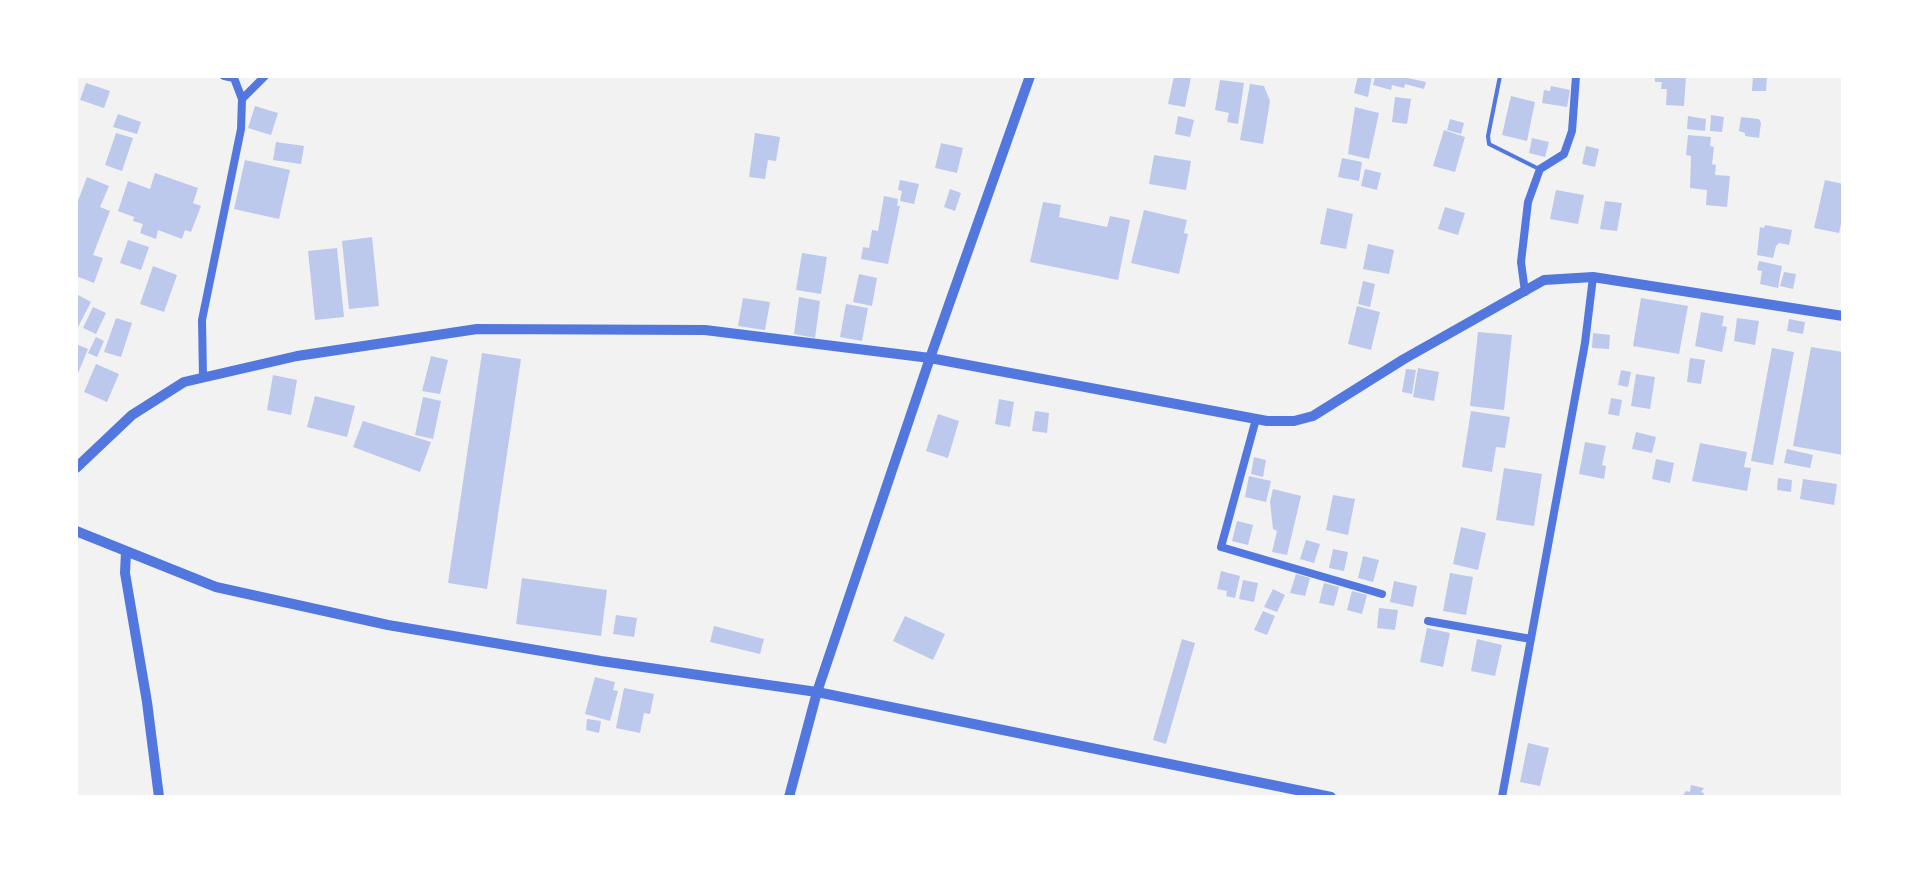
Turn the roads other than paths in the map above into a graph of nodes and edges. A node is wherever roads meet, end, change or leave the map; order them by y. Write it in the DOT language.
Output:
graph roads {
  1 [pos="224,76"];
  2 [pos="265,76"];
  3 [pos="1030,76"];
  4 [pos="1500,76"];
  5 [pos="1576,76"];
  6 [pos="242,99"];
  7 [pos="1540,169"];
  8 [pos="1593,277"];
  9 [pos="1525,292"];
  10 [pos="1843,316"];
  11 [pos="930,358"];
  12 [pos="203,377"];
  13 [pos="1256,419"];
  14 [pos="76,468"];
  15 [pos="76,531"];
  16 [pos="126,552"];
  17 [pos="1382,594"];
  18 [pos="1428,621"];
  19 [pos="1531,639"];
  20 [pos="817,692"];
  21 [pos="159,797"];
  22 [pos="789,797"];
  23 [pos="1331,797"];
  24 [pos="1502,797"];
  1 -- 6 [label="street"];
  2 -- 6 [label="street"];
  3 -- 11 [label="street"];
  4 -- 7 [label="lane"];
  5 -- 7 [label="street"];
  6 -- 12 [label="street"];
  7 -- 9 [label="street"];
  8 -- 9 [label="street"];
  8 -- 10 [label="street"];
  8 -- 19 [label="street"];
  9 -- 13 [label="street"];
  11 -- 12 [label="street"];
  11 -- 13 [label="street"];
  11 -- 20 [label="street"];
  12 -- 14 [label="street"];
  13 -- 17 [label="street"];
  15 -- 16 [label="street"];
  16 -- 20 [label="street"];
  16 -- 21 [label="street"];
  18 -- 19 [label="street"];
  19 -- 24 [label="street"];
  20 -- 22 [label="street"];
  20 -- 23 [label="street"];
}
